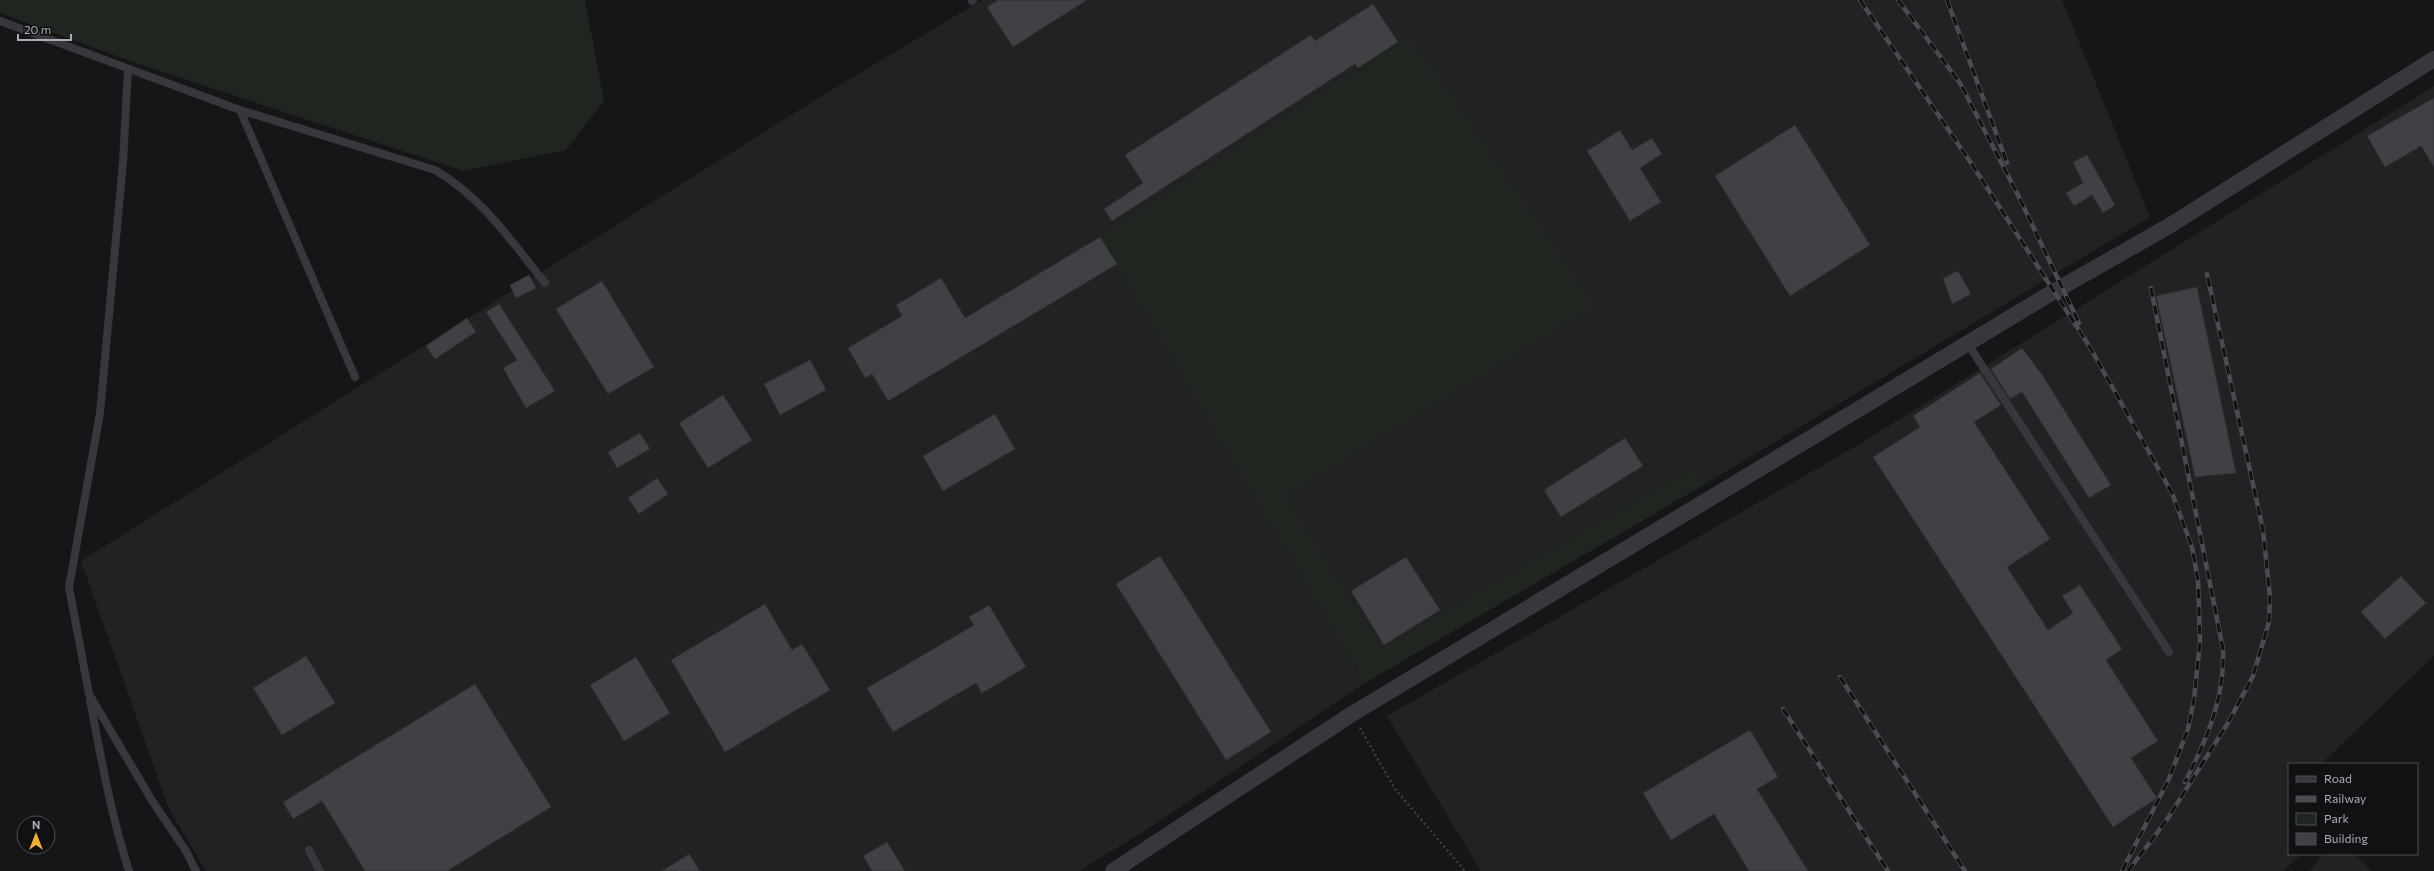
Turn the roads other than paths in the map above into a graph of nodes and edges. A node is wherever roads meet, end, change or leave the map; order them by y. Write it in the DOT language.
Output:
graph roads {
  1 [pos="0,21"];
  2 [pos="2434,59"];
  3 [pos="128,70"];
  4 [pos="240,110"];
  5 [pos="545,283"];
  6 [pos="1968,344"];
  7 [pos="355,377"];
  8 [pos="2169,652"];
  9 [pos="89,694"];
  10 [pos="309,850"];
  11 [pos="129,871"];
  12 [pos="194,871"];
  13 [pos="320,871"];
  14 [pos="1113,871"];
  1 -- 3 [label="lane"];
  2 -- 6 [label="street"];
  3 -- 4 [label="lane"];
  3 -- 9 [label="lane"];
  4 -- 5 [label="lane"];
  4 -- 7 [label="lane"];
  6 -- 8 [label="lane"];
  6 -- 14 [label="street"];
  9 -- 11 [label="lane"];
  9 -- 12 [label="lane"];
  10 -- 13 [label="lane"];
}
